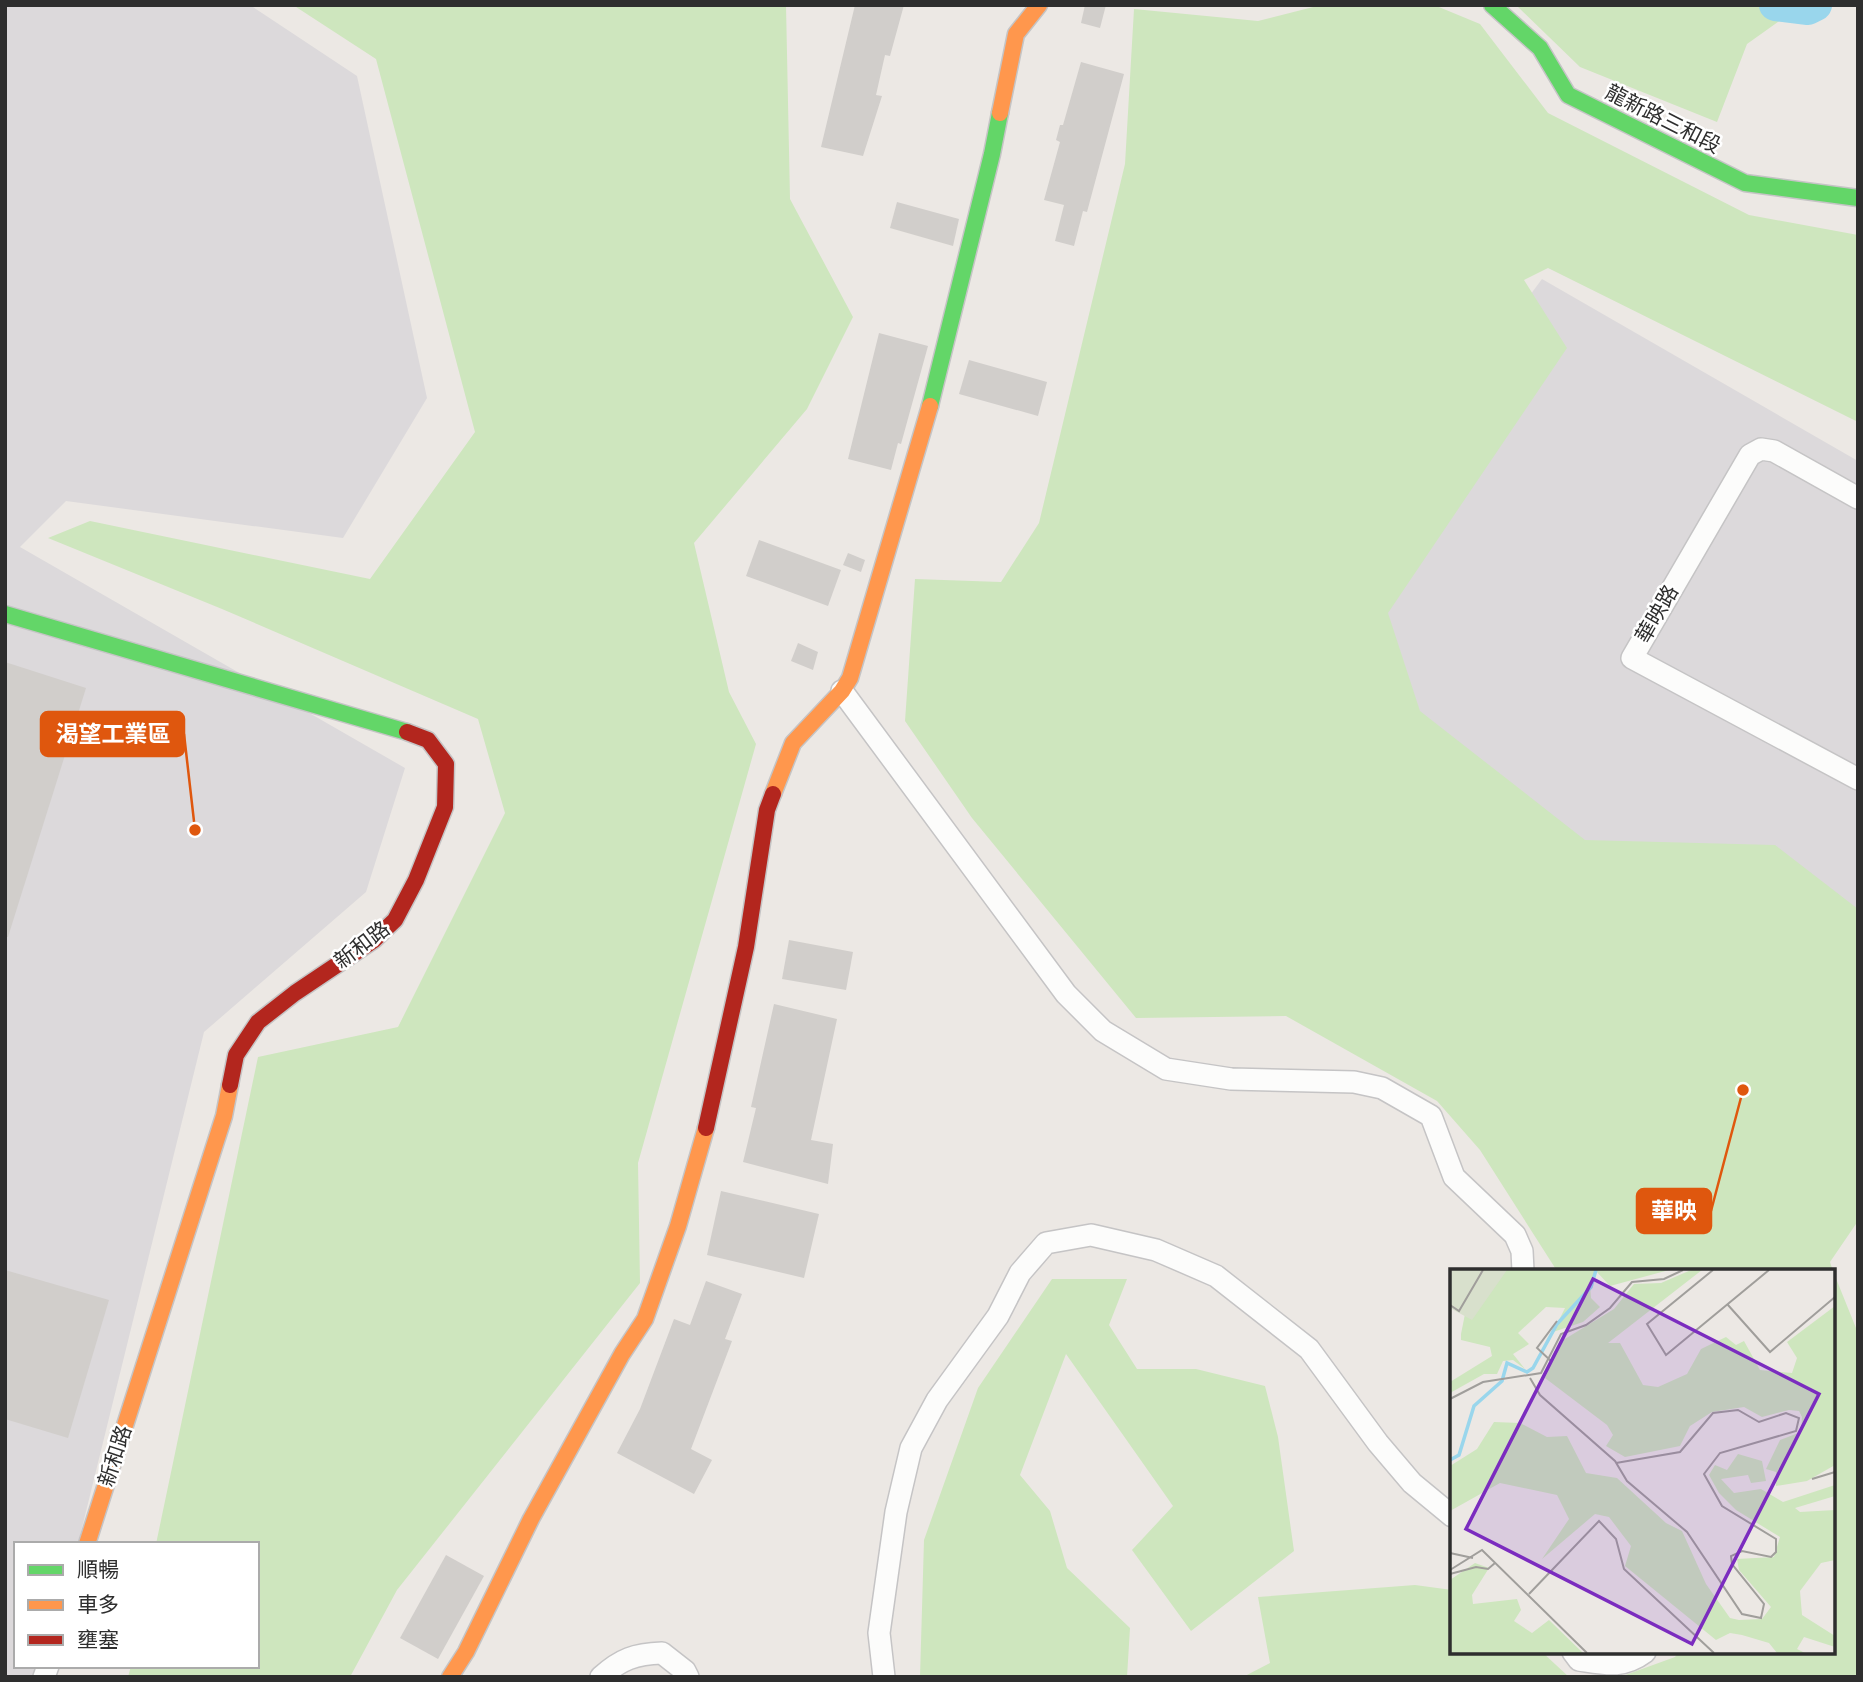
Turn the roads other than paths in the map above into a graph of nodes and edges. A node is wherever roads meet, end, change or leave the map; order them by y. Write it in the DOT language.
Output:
graph roads {
  1 [pos="1039,5"];
  2 [pos="1492,5"];
  3 [pos="1858,198"];
  4 [pos="1858,498"];
  5 [pos="5,614"];
  6 [pos="842,691"];
  7 [pos="1858,779"];
  8 [pos="1523,1269"];
  9 [pos="1450,1514"];
  10 [pos="88,1542"];
  11 [pos="1574,1654"];
  12 [pos="1641,1654"];
  13 [pos="450,1677"];
  14 [pos="601,1677"];
  15 [pos="688,1677"];
  16 [pos="884,1677"];
  1 -- 6 [label="street"];
  2 -- 3 [label="street, 龍新路三和段"];
  4 -- 7 [label="street, 華映路"];
  5 -- 10 [label="street, 新和路"];
  6 -- 8 [label="street"];
  6 -- 13 [label="street"];
  9 -- 16 [label="street"];
  11 -- 12 [label="street"];
  14 -- 15 [label="street"];
}
